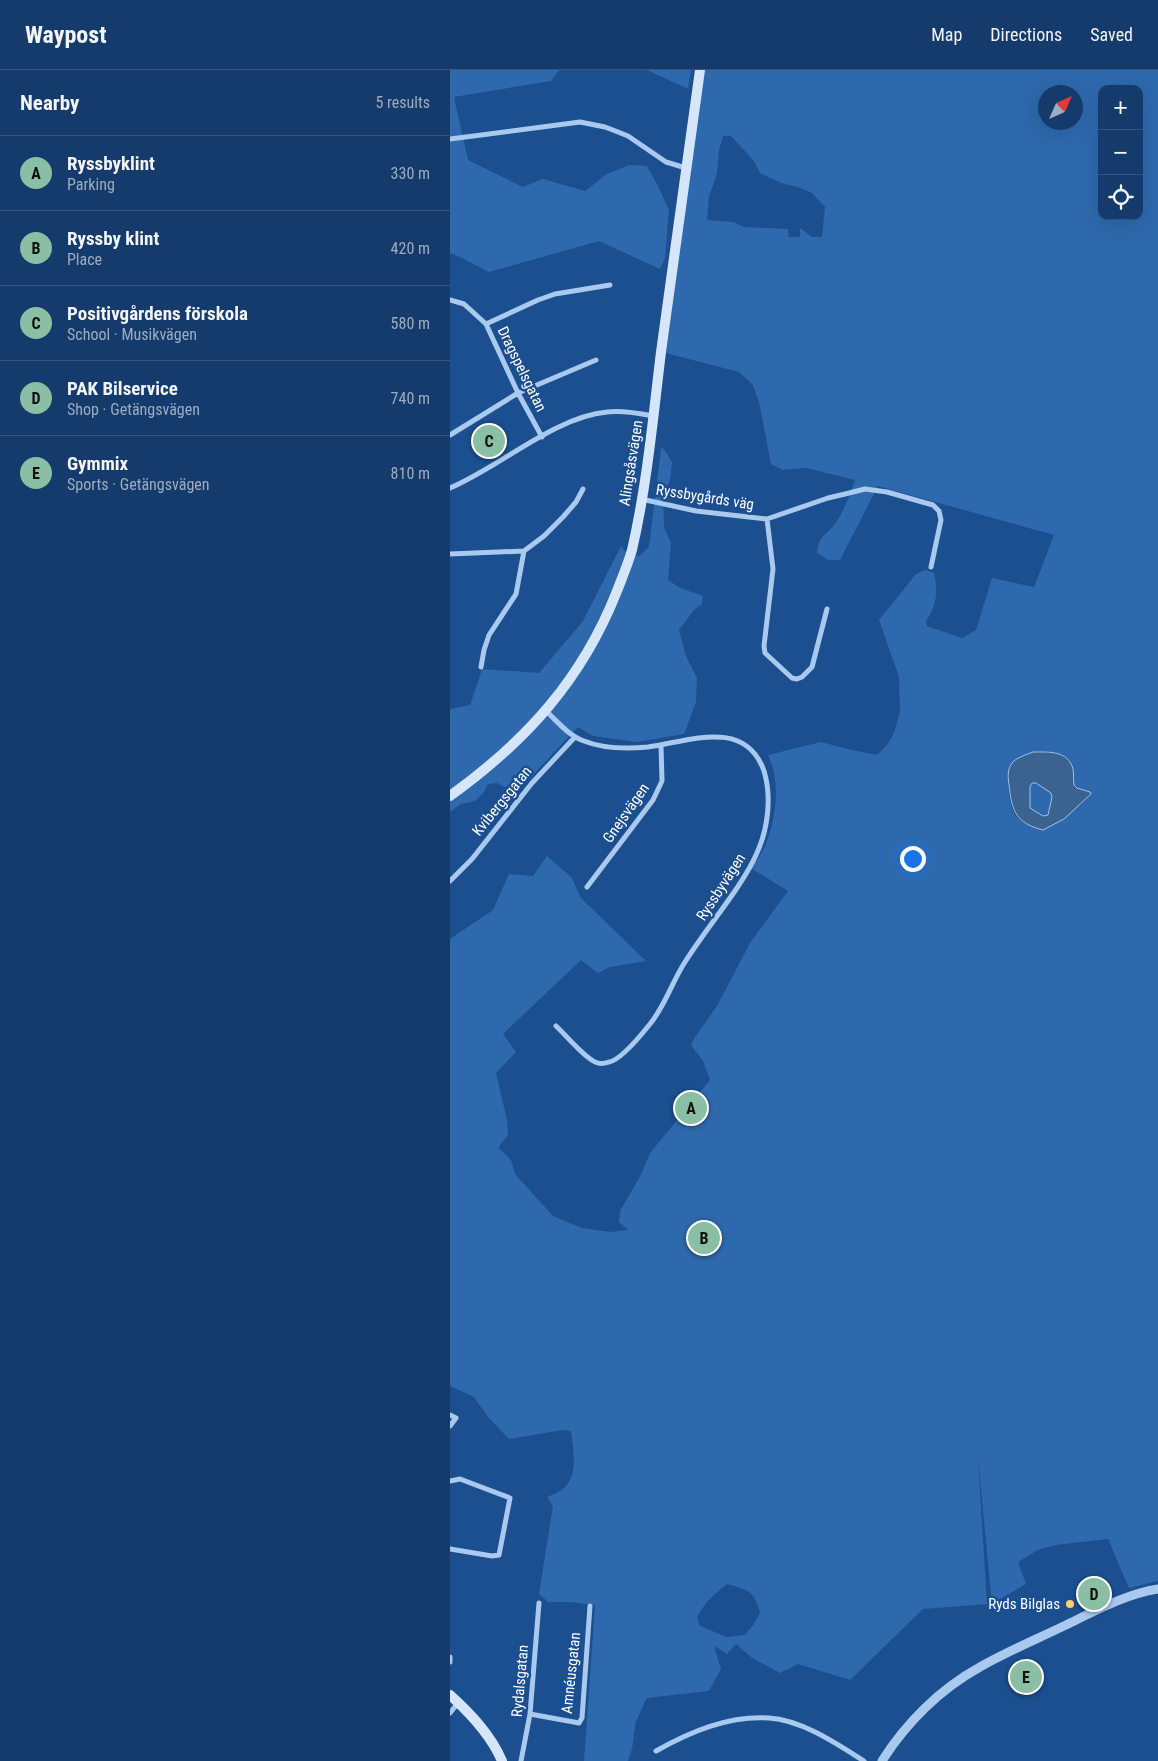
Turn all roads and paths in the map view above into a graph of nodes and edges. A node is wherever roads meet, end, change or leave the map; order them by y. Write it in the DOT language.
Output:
graph roads {
  1 [pos="700,70"];
  2 [pos="450,138"];
  3 [pos="686,168"];
  4 [pos="610,285"];
  5 [pos="450,300"];
  6 [pos="486,324"];
  7 [pos="596,360"];
  8 [pos="518,393"];
  9 [pos="653,416"];
  10 [pos="450,435"];
  11 [pos="542,437"];
  12 [pos="450,488"];
  13 [pos="584,489"];
  14 [pos="641,499"];
  15 [pos="767,519"];
  16 [pos="524,551"];
  17 [pos="450,554"];
  18 [pos="931,568"];
  19 [pos="826,609"];
  20 [pos="481,667"];
  21 [pos="546,711"];
  22 [pos="575,737"];
  23 [pos="661,744"];
  24 [pos="450,796"];
  25 [pos="450,882"];
  26 [pos="587,887"];
  27 [pos="556,1026"];
  28 [pos="450,1415"];
  29 [pos="450,1426"];
  30 [pos="450,1481"];
  31 [pos="450,1549"];
  32 [pos="1158,1589"];
  33 [pos="539,1604"];
  34 [pos="590,1606"];
  35 [pos="450,1657"];
  36 [pos="450,1662"];
  37 [pos="450,1695"];
  38 [pos="458,1703"];
  39 [pos="450,1713"];
  40 [pos="530,1714"];
  41 [pos="656,1751"];
  42 [pos="502,1761"];
  43 [pos="521,1761"];
  44 [pos="864,1761"];
  45 [pos="882,1761"];
  1 -- 3 [label="main road, Alingsåsvägen"];
  2 -- 3 [label="street"];
  3 -- 9 [label="main road, Alingsåsvägen"];
  4 -- 6 [label="street"];
  5 -- 6 [label="street, Dragspelsgatan"];
  6 -- 8 [label="street, Dragspelsgatan"];
  7 -- 8 [label="street"];
  8 -- 10 [label="street"];
  8 -- 11 [label="street, Dragspelsgatan"];
  9 -- 11 [label="street"];
  9 -- 14 [label="main road, Alingsåsvägen"];
  11 -- 12 [label="street"];
  13 -- 16 [label="street"];
  14 -- 15 [label="street, Ryssbygårds väg"];
  14 -- 21 [label="main road, Alingsåsvägen"];
  15 -- 18 [label="street, Ryssbygårds väg"];
  15 -- 19 [label="street"];
  16 -- 17 [label="street"];
  16 -- 20 [label="street"];
  21 -- 22 [label="street, Ryssbyvägen"];
  21 -- 24 [label="main road, Alingsåsvägen"];
  22 -- 23 [label="street, Ryssbyvägen"];
  22 -- 25 [label="street, Kvibergsgatan"];
  23 -- 26 [label="street, Gnejsvägen"];
  23 -- 27 [label="street, Ryssbyvägen"];
  28 -- 29 [label="street"];
  30 -- 31 [label="street"];
  32 -- 45 [label="street"];
  33 -- 40 [label="street, Rydalsgatan"];
  34 -- 40 [label="street, Amnéusgatan"];
  35 -- 36 [label="street"];
  37 -- 38 [label="main road"];
  38 -- 39 [label="street"];
  38 -- 42 [label="main road"];
  40 -- 43 [label="street, Rydalsgatan"];
  41 -- 44 [label="street"];
}
